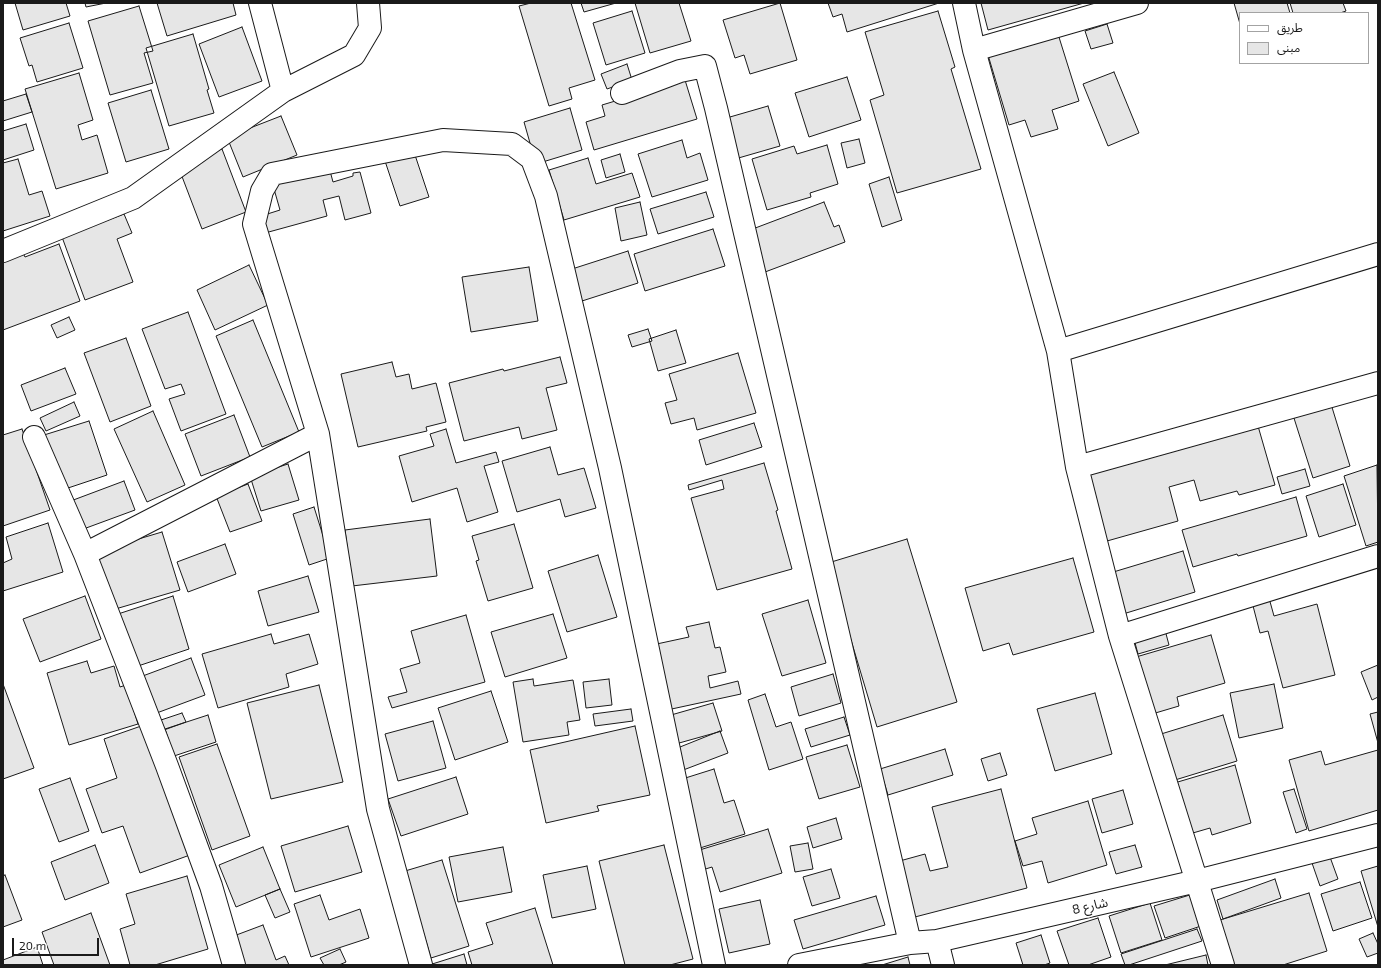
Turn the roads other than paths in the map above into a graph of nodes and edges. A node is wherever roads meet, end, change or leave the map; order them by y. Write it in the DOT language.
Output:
graph roads {
  1 [pos="260,3"];
  2 [pos="368,3"];
  3 [pos="964,3"];
  4 [pos="1137,3"];
  5 [pos="974,50"];
  6 [pos="283,91"];
  7 [pos="622,93"];
  8 [pos="3,251"];
  9 [pos="1378,254"];
  10 [pos="1058,351"];
  11 [pos="1378,382"];
  12 [pos="318,434"];
  13 [pos="34,437"];
  14 [pos="1077,468"];
  15 [pos="85,554"];
  16 [pos="1378,556"];
  17 [pos="1120,636"];
  18 [pos="1378,835"];
  19 [pos="1197,881"];
  20 [pos="937,941"];
  21 [pos="910,943"];
  22 [pos="234,965"];
  23 [pos="421,965"];
  24 [pos="714,965"];
  25 [pos="799,965"];
  26 [pos="943,965"];
  27 [pos="1223,965"];
  1 -- 6 [label="street"];
  2 -- 6 [label="street"];
  3 -- 5 [label="street"];
  4 -- 5 [label="street"];
  5 -- 10 [label="street"];
  6 -- 8 [label="street"];
  7 -- 21 [label="street"];
  9 -- 10 [label="street"];
  10 -- 14 [label="street"];
  11 -- 14 [label="street"];
  12 -- 15 [label="street"];
  12 -- 23 [label="street"];
  12 -- 24 [label="street"];
  13 -- 15 [label="street"];
  14 -- 17 [label="street"];
  15 -- 22 [label="street"];
  16 -- 17 [label="street"];
  17 -- 19 [label="street"];
  18 -- 19 [label="street, شارع 8"];
  19 -- 20 [label="street, شارع 8"];
  19 -- 27 [label="street"];
  20 -- 21 [label="street, شارع 8"];
  20 -- 26 [label="street"];
  21 -- 25 [label="street, شارع 8"];
}
